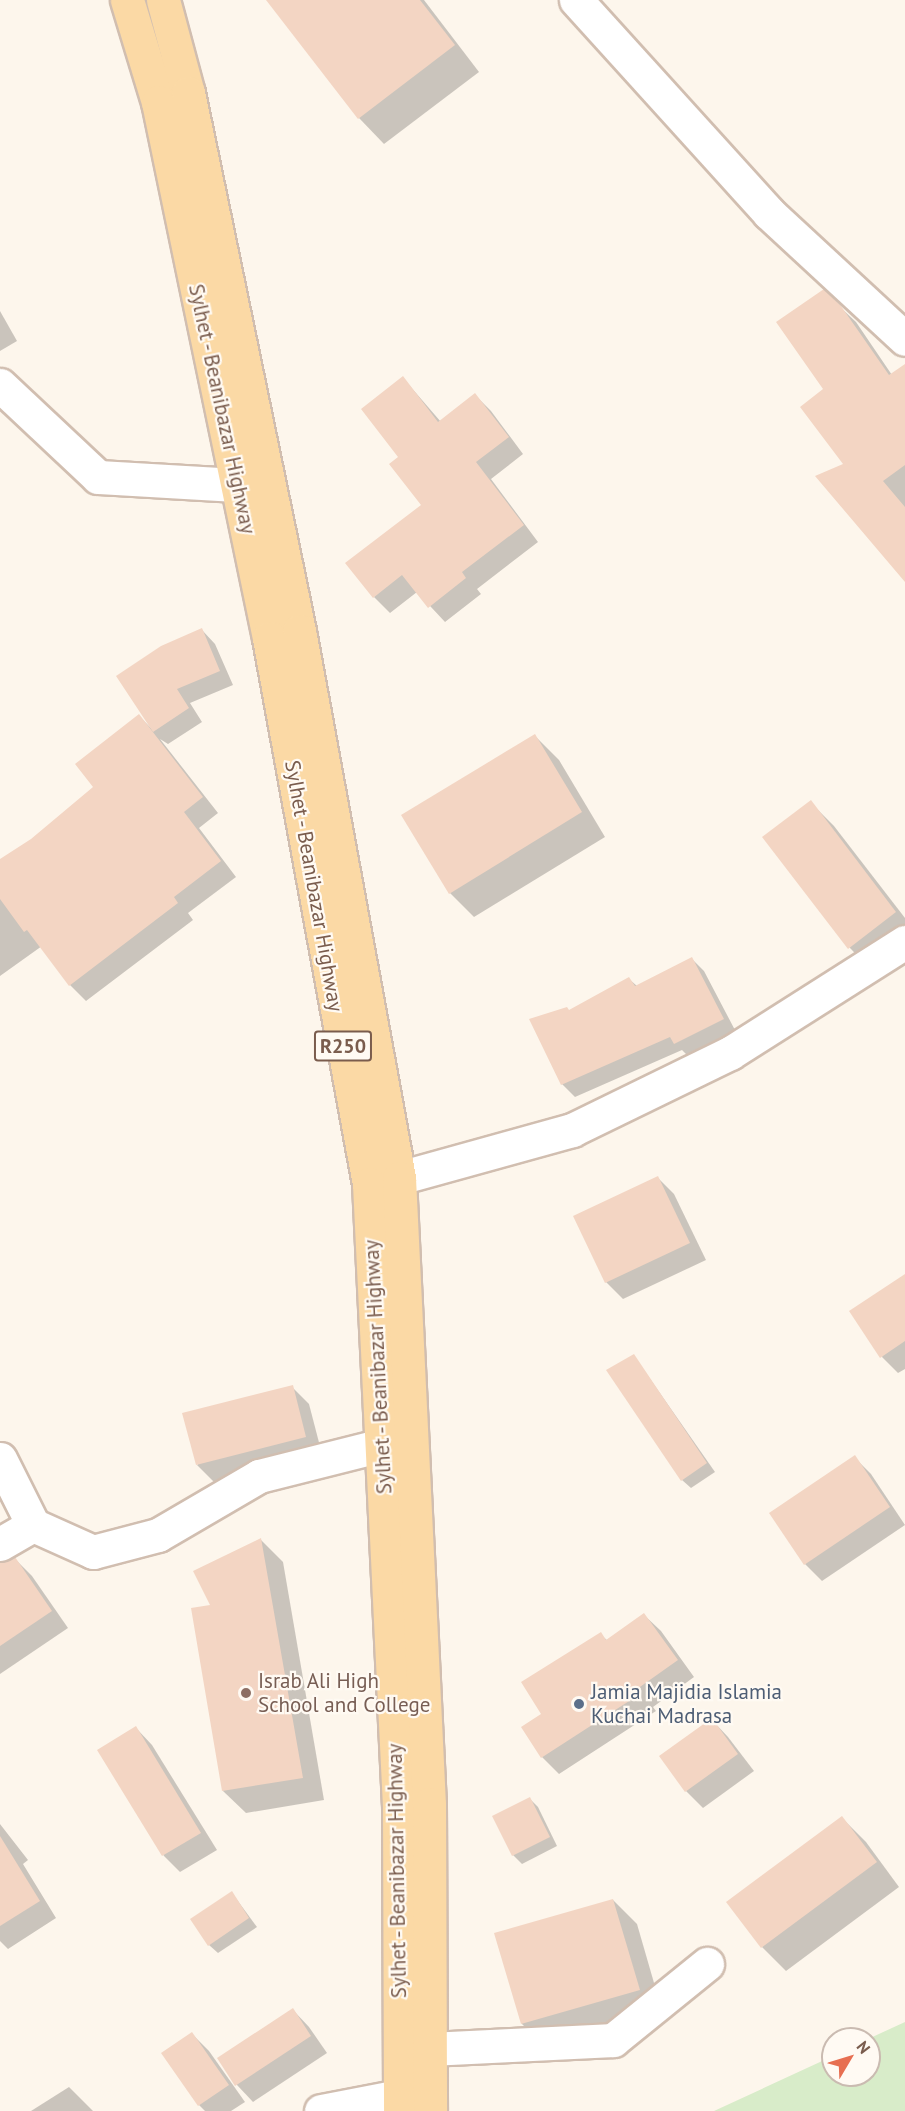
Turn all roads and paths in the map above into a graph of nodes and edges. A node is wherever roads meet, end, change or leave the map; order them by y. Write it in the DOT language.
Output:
graph roads {
  1 [pos="127,0"];
  2 [pos="163,0"];
  3 [pos="576,0"];
  4 [pos="905,339"];
  5 [pos="0,385"];
  6 [pos="237,485"];
  7 [pos="905,942"];
  8 [pos="399,1178"];
  9 [pos="382,1445"];
  10 [pos="0,1459"];
  11 [pos="33,1525"];
  12 [pos="0,1544"];
  13 [pos="707,1964"];
  14 [pos="430,2049"];
  15 [pos="399,2103"];
  16 [pos="321,2111"];
  17 [pos="430,2111"];
  1 -- 6 [label="main road, Sylhet - Beanibazar Highway / R250"];
  2 -- 8 [label="main road, Sylhet - Beanibazar Highway / R250"];
  3 -- 4 [label="street"];
  5 -- 6 [label="street"];
  6 -- 9 [label="main road, Sylhet - Beanibazar Highway / R250"];
  7 -- 8 [label="street"];
  8 -- 14 [label="main road, Sylhet - Beanibazar Highway / R250"];
  9 -- 11 [label="street"];
  9 -- 15 [label="main road, Sylhet - Beanibazar Highway / R250"];
  10 -- 11 [label="street"];
  11 -- 12 [label="street"];
  13 -- 14 [label="street"];
  14 -- 17 [label="main road, Sylhet - Beanibazar Highway / R250"];
  15 -- 16 [label="street"];
}
